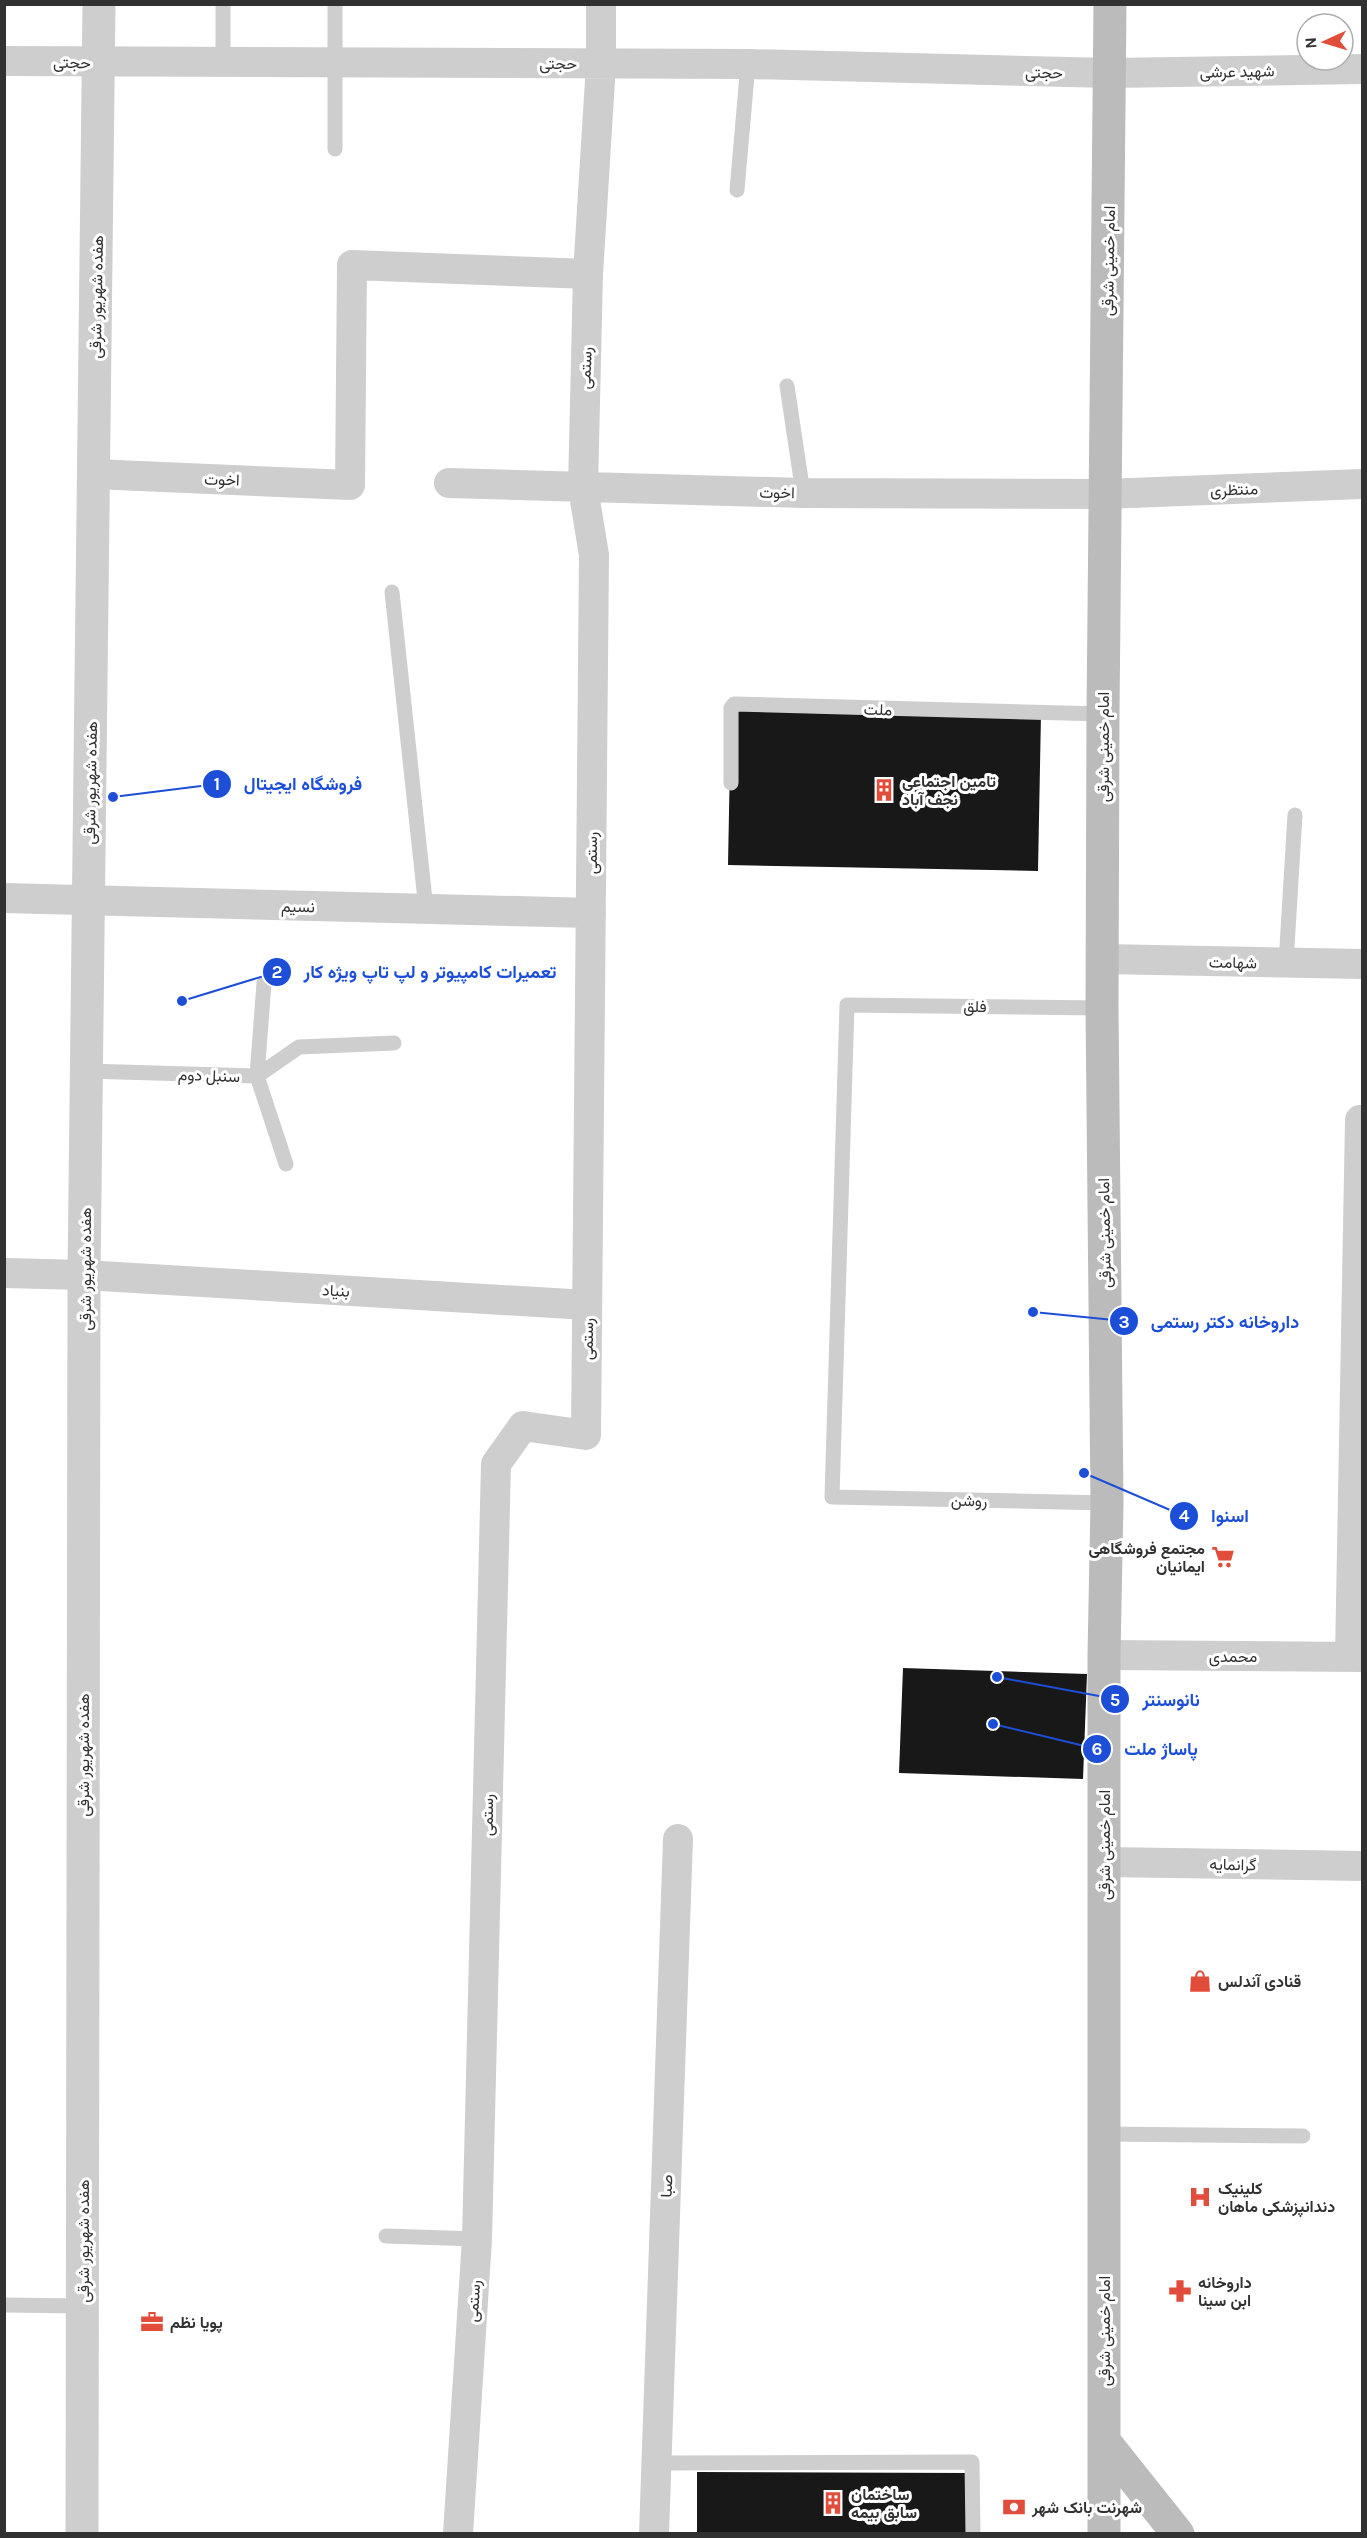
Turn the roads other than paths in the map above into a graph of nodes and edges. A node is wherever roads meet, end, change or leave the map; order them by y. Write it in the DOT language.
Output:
graph roads {
  1 [pos="99,4"];
  2 [pos="223,4"];
  3 [pos="335,4"];
  4 [pos="601,4"];
  5 [pos="1110,4"];
  6 [pos="4,61"];
  7 [pos="100,63"];
  8 [pos="223,63"];
  9 [pos="334,63"];
  10 [pos="601,64"];
  11 [pos="748,64"];
  12 [pos="1362,69"];
  13 [pos="1111,73"];
  14 [pos="334,149"];
  15 [pos="737,190"];
  16 [pos="588,274"];
  17 [pos="787,386"];
  18 [pos="93,474"];
  19 [pos="450,483"];
  20 [pos="1362,484"];
  21 [pos="583,488"];
  22 [pos="803,493"];
  23 [pos="1105,494"];
  24 [pos="392,592"];
  25 [pos="1103,714"];
  26 [pos="731,783"];
  27 [pos="1295,815"];
  28 [pos="4,898"];
  29 [pos="89,902"];
  30 [pos="426,909"];
  31 [pos="591,913"];
  32 [pos="1104,959"];
  33 [pos="1286,963"];
  34 [pos="1362,964"];
  35 [pos="264,983"];
  36 [pos="1102,1008"];
  37 [pos="394,1043"];
  38 [pos="87,1071"];
  39 [pos="257,1076"];
  40 [pos="1360,1120"];
  41 [pos="286,1164"];
  42 [pos="4,1273"];
  43 [pos="84,1275"];
  44 [pos="587,1305"];
  45 [pos="832,1497"];
  46 [pos="1107,1503"];
  47 [pos="1104,1655"];
  48 [pos="1356,1657"];
  49 [pos="678,1839"];
  50 [pos="1104,1862"];
  51 [pos="1362,1866"];
  52 [pos="1104,2134"];
  53 [pos="1303,2136"];
  54 [pos="386,2236"];
  55 [pos="477,2239"];
  56 [pos="4,2305"];
  57 [pos="82,2306"];
  58 [pos="1104,2441"];
  59 [pos="657,2463"];
  60 [pos="82,2534"];
  61 [pos="458,2534"];
  62 [pos="654,2534"];
  63 [pos="973,2534"];
  64 [pos="1104,2534"];
  65 [pos="1178,2534"];
  1 -- 7 [label="street, هفده شهریور شرقی"];
  2 -- 8 [label="lane"];
  3 -- 9 [label="lane"];
  4 -- 10 [label="street, رستمی"];
  5 -- 13 [label="main road, امام خمینی شرقی"];
  6 -- 7 [label="street, حجتی"];
  7 -- 8 [label="street, حجتی"];
  7 -- 18 [label="street, هفده شهریور شرقی"];
  8 -- 9 [label="street, حجتی"];
  9 -- 10 [label="street, حجتی"];
  9 -- 14 [label="lane"];
  10 -- 11 [label="street, حجتی"];
  10 -- 16 [label="street, رستمی"];
  11 -- 13 [label="street, حجتی"];
  11 -- 15 [label="lane"];
  12 -- 13 [label="street, شهید عرشی"];
  13 -- 23 [label="main road, امام خمینی شرقی"];
  16 -- 18 [label="street, اخوت"];
  16 -- 21 [label="street, رستمی"];
  17 -- 22 [label="lane"];
  18 -- 29 [label="street, هفده شهریور شرقی"];
  19 -- 21 [label="street, اخوت"];
  20 -- 23 [label="street, منتظری"];
  21 -- 22 [label="street, اخوت"];
  21 -- 31 [label="street, رستمی"];
  22 -- 23 [label="street, اخوت"];
  23 -- 25 [label="main road, امام خمینی شرقی"];
  24 -- 30 [label="lane"];
  25 -- 26 [label="lane, ملت"];
  25 -- 32 [label="main road, امام خمینی شرقی"];
  27 -- 33 [label="lane"];
  28 -- 29 [label="street, نسیم"];
  29 -- 30 [label="street, نسیم"];
  29 -- 38 [label="street, هفده شهریور شرقی"];
  30 -- 31 [label="street, نسیم"];
  31 -- 44 [label="street, رستمی"];
  32 -- 33 [label="street, شهامت"];
  32 -- 36 [label="main road, امام خمینی شرقی"];
  33 -- 34 [label="street, شهامت"];
  35 -- 39 [label="lane"];
  36 -- 45 [label="lane, فلق"];
  36 -- 46 [label="main road, امام خمینی شرقی"];
  37 -- 39 [label="lane, سنبل دوم"];
  38 -- 39 [label="lane, سنبل دوم"];
  38 -- 43 [label="street, هفده شهریور شرقی"];
  39 -- 41 [label="lane"];
  40 -- 48 [label="street"];
  42 -- 43 [label="street, بنیاد"];
  43 -- 44 [label="street, بنیاد"];
  43 -- 57 [label="street, هفده شهریور شرقی"];
  44 -- 55 [label="street, رستمی"];
  45 -- 46 [label="lane, روشن"];
  46 -- 47 [label="main road, امام خمینی شرقی"];
  47 -- 48 [label="street, محمدی"];
  47 -- 50 [label="main road, امام خمینی شرقی"];
  49 -- 59 [label="street, صبا"];
  50 -- 51 [label="street, گرانمایه"];
  50 -- 52 [label="main road, امام خمینی شرقی"];
  52 -- 53 [label="lane"];
  52 -- 58 [label="main road, امام خمینی شرقی"];
  54 -- 55 [label="lane"];
  55 -- 61 [label="street, رستمی"];
  56 -- 57 [label="lane"];
  57 -- 60 [label="street, هفده شهریور شرقی"];
  58 -- 64 [label="main road, امام خمینی شرقی"];
  58 -- 65 [label="main road"];
  59 -- 62 [label="street, صبا"];
  59 -- 63 [label="lane"];
}
